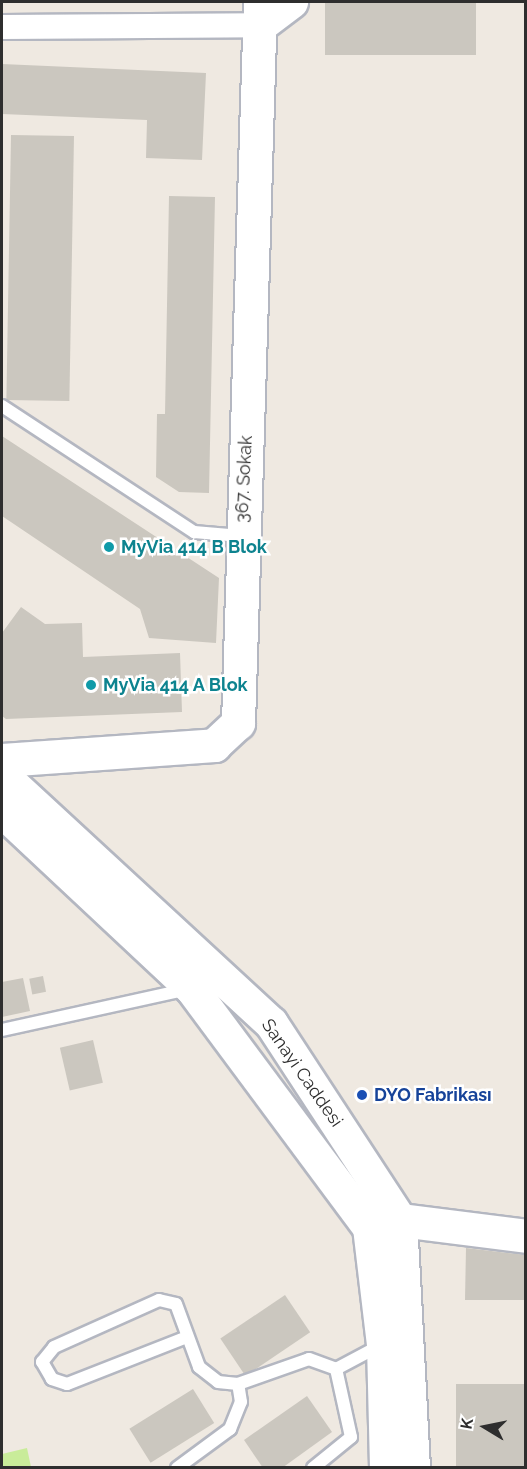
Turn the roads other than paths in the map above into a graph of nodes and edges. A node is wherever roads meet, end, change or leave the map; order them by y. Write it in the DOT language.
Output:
graph roads {
  1 [pos="291,2"];
  2 [pos="260,13"];
  3 [pos="2,27"];
  4 [pos="2,406"];
  5 [pos="240,536"];
  6 [pos="2,760"];
  7 [pos="2,775"];
  8 [pos="2,811"];
  9 [pos="192,988"];
  10 [pos="2,1030"];
  11 [pos="385,1224"];
  12 [pos="525,1236"];
  13 [pos="187,1337"];
  14 [pos="383,1344"];
  15 [pos="336,1369"];
  16 [pos="238,1384"];
  17 [pos="177,1467"];
  18 [pos="313,1467"];
  19 [pos="386,1467"];
  20 [pos="413,1467"];
  1 -- 2 [label="street"];
  2 -- 3 [label="street"];
  2 -- 5 [label="street, 367. Sokak"];
  4 -- 5 [label="lane"];
  5 -- 6 [label="street, 367. Sokak"];
  7 -- 11 [label="street, Sanayi Caddesi"];
  8 -- 9 [label="street, Sanayi Caddesi"];
  9 -- 10 [label="lane"];
  9 -- 11 [label="street, Sanayi Caddesi"];
  11 -- 12 [label="street"];
  11 -- 14 [label="street, Sanayi Caddesi"];
  11 -- 20 [label="street"];
  13 -- 13 [label="lane"];
  13 -- 16 [label="lane"];
  14 -- 15 [label="lane"];
  14 -- 19 [label="street, Sanayi Caddesi"];
  15 -- 16 [label="lane"];
  15 -- 18 [label="lane"];
  16 -- 17 [label="lane"];
}
